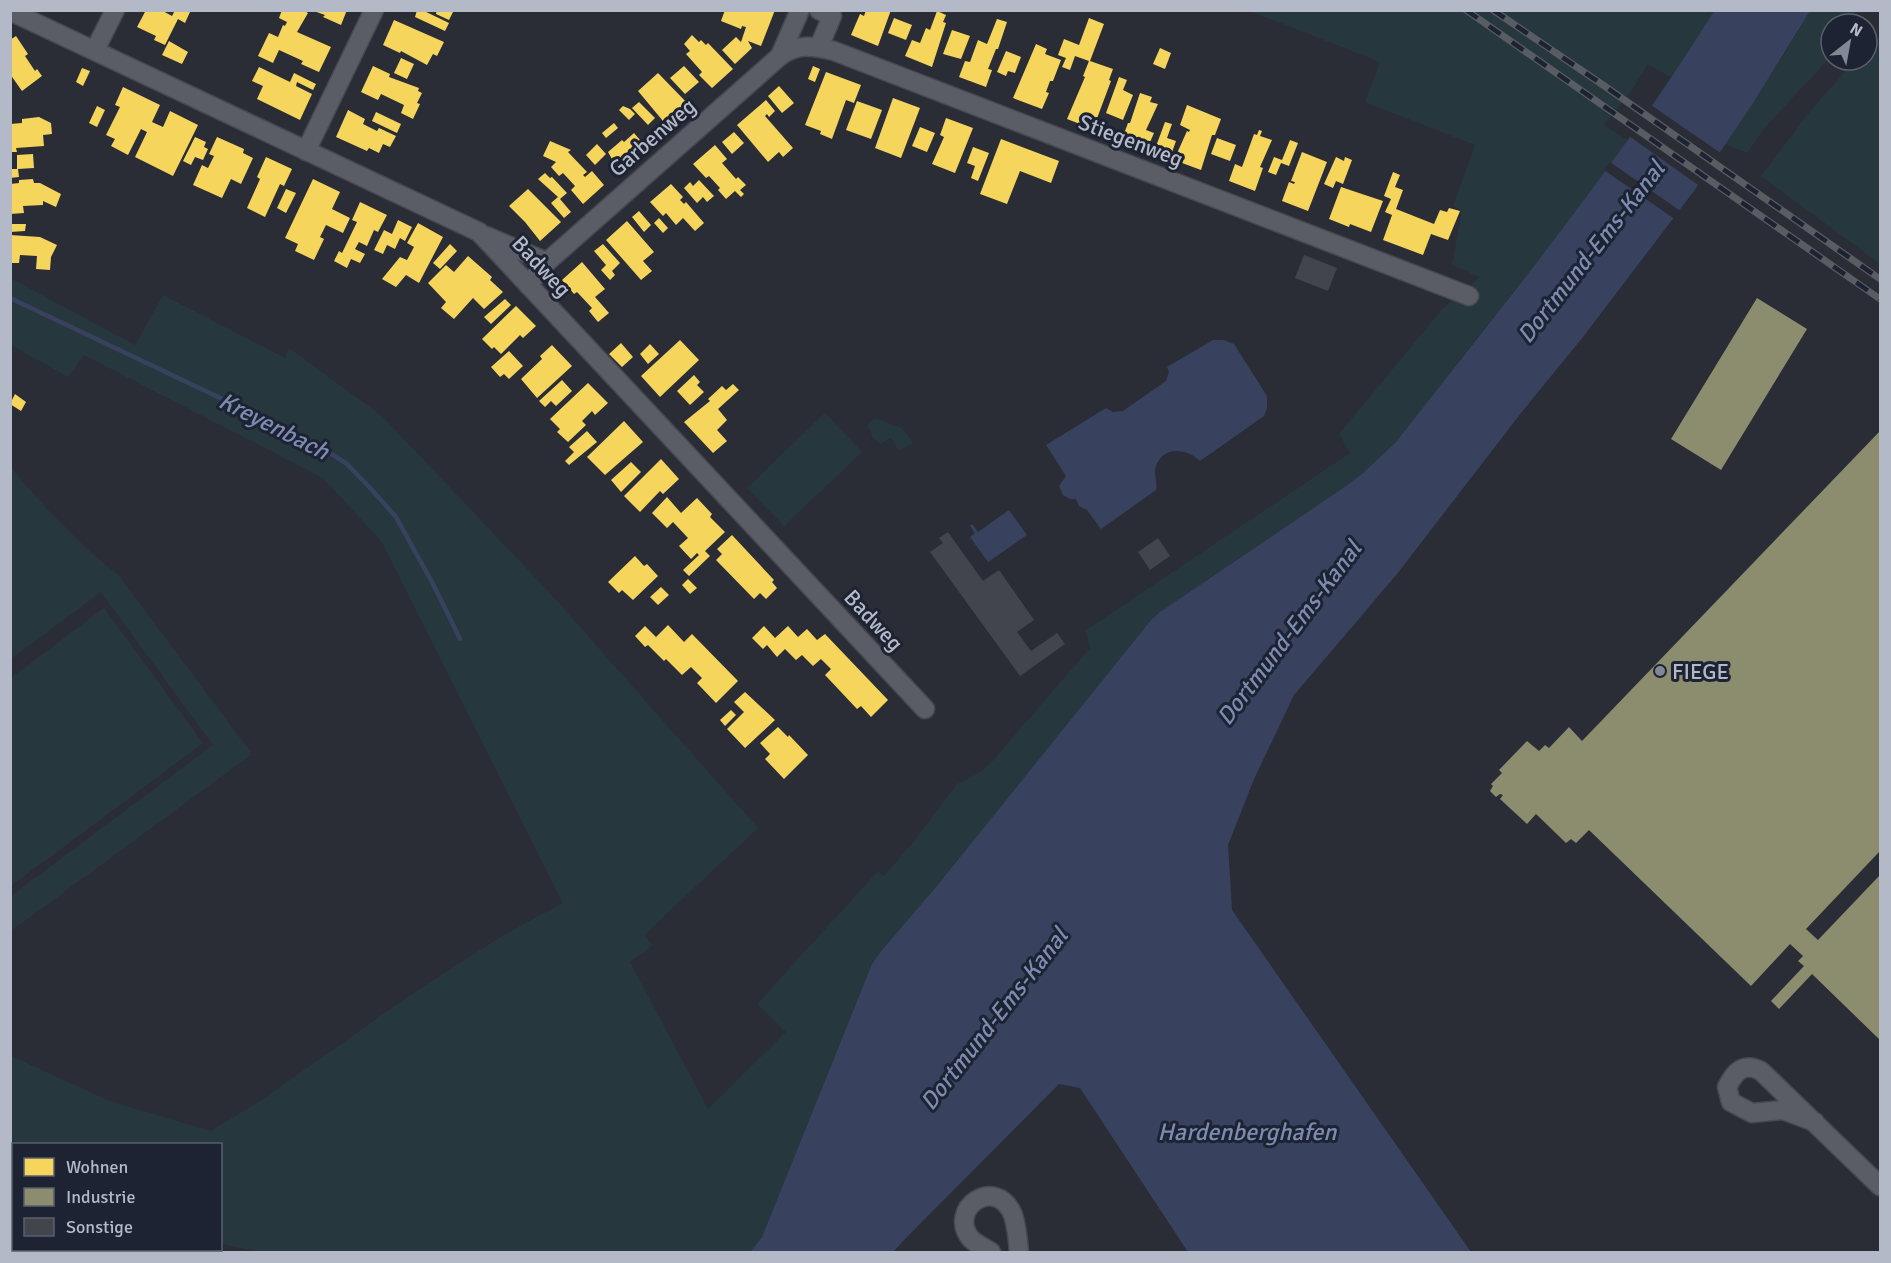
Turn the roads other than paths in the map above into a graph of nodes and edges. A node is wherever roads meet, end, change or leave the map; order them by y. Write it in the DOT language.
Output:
graph roads {
  1 [pos="115,10"];
  2 [pos="374,10"];
  3 [pos="800,10"];
  4 [pos="819,10"];
  5 [pos="10,11"];
  6 [pos="819,47"];
  7 [pos="94,50"];
  8 [pos="780,56"];
  9 [pos="306,151"];
  10 [pos="479,232"];
  11 [pos="547,262"];
  12 [pos="528,285"];
  13 [pos="1469,297"];
  14 [pos="926,709"];
  15 [pos="1815,1122"];
  16 [pos="1881,1186"];
  17 [pos="990,1252"];
  18 [pos="1019,1252"];
  1 -- 7 [label="street"];
  2 -- 9 [label="street"];
  3 -- 8 [label="street"];
  4 -- 6 [label="street"];
  5 -- 7 [label="street, Badweg"];
  6 -- 8 [label="street, Garbenweg"];
  6 -- 13 [label="street, Stiegenweg"];
  7 -- 9 [label="street, Badweg"];
  8 -- 11 [label="street, Garbenweg"];
  9 -- 10 [label="street, Badweg"];
  10 -- 11 [label="street"];
  10 -- 12 [label="street, Badweg"];
  11 -- 12 [label="street, Garbenweg"];
  12 -- 14 [label="street, Badweg"];
  15 -- 16 [label="street"];
  17 -- 18 [label="street"];
}
